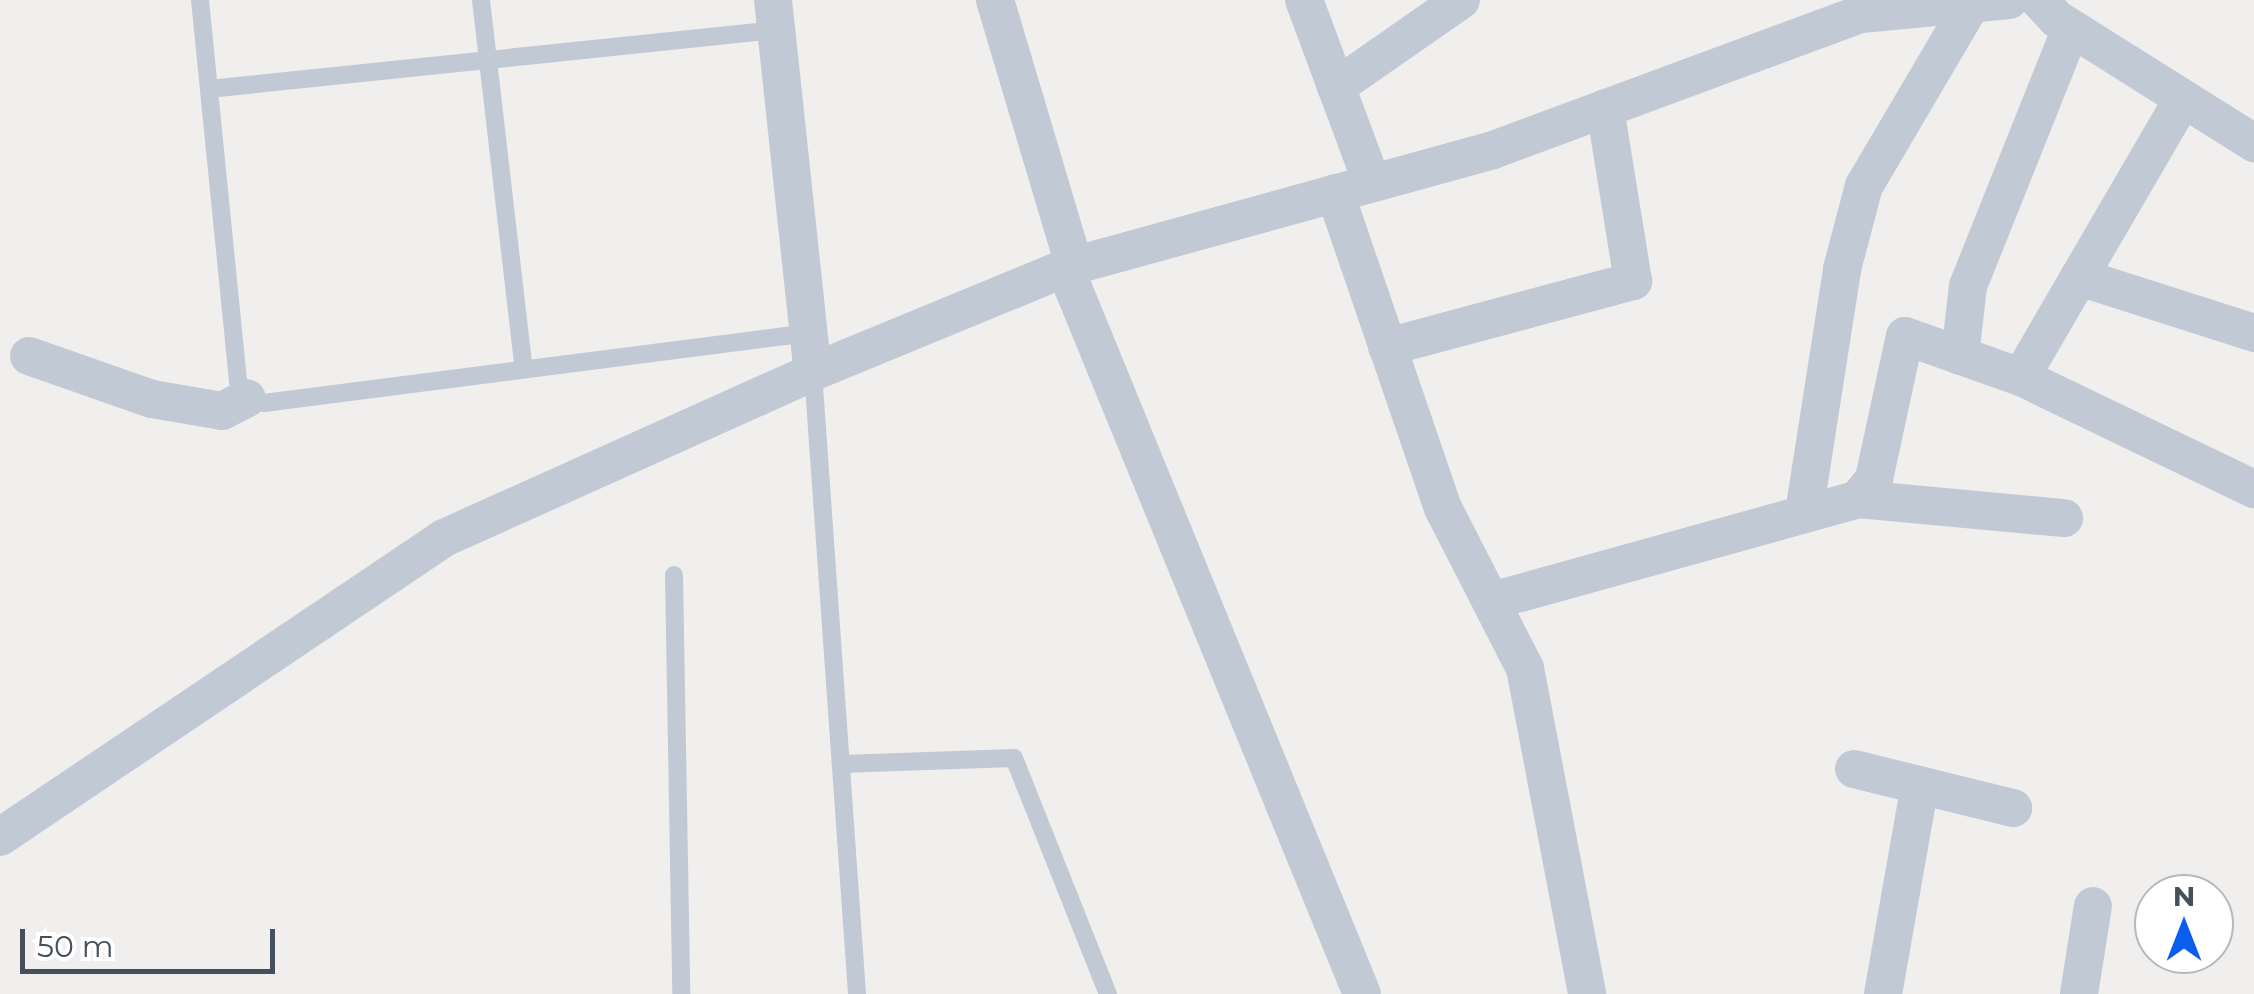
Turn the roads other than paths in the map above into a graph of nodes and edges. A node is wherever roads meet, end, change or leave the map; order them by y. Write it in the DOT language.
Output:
graph roads {
  1 [pos="200,0"];
  2 [pos="480,0"];
  3 [pos="995,0"];
  4 [pos="1304,0"];
  5 [pos="1460,0"];
  6 [pos="2009,0"];
  7 [pos="2039,0"];
  8 [pos="1970,4"];
  9 [pos="775,15"];
  10 [pos="2071,28"];
  11 [pos="488,60"];
  12 [pos="1336,88"];
  13 [pos="209,89"];
  14 [pos="2183,99"];
  15 [pos="1605,108"];
  16 [pos="2254,143"];
  17 [pos="1372,183"];
  18 [pos="1335,194"];
  19 [pos="1070,266"];
  20 [pos="2080,277"];
  21 [pos="809,333"];
  22 [pos="2254,334"];
  23 [pos="1387,346"];
  24 [pos="28,356"];
  25 [pos="1960,356"];
  26 [pos="524,370"];
  27 [pos="813,372"];
  28 [pos="2021,377"];
  29 [pos="248,398"];
  30 [pos="2254,489"];
  31 [pos="1858,499"];
  32 [pos="1804,513"];
  33 [pos="2064,518"];
  34 [pos="674,575"];
  35 [pos="1495,600"];
  36 [pos="841,764"];
  37 [pos="1854,769"];
  38 [pos="1920,785"];
  39 [pos="2013,808"];
  40 [pos="0,838"];
  41 [pos="2093,906"];
  42 [pos="680,994"];
  43 [pos="857,994"];
  44 [pos="1108,994"];
  45 [pos="1362,994"];
  46 [pos="1587,994"];
  47 [pos="1882,994"];
  48 [pos="2079,994"];
  1 -- 13 [label="lane"];
  2 -- 11 [label="lane"];
  3 -- 19 [label="street"];
  4 -- 12 [label="street"];
  5 -- 12 [label="street"];
  6 -- 8 [label="street"];
  7 -- 10 [label="street"];
  8 -- 15 [label="street"];
  8 -- 32 [label="street"];
  9 -- 11 [label="lane"];
  9 -- 21 [label="street"];
  10 -- 14 [label="street"];
  10 -- 25 [label="street"];
  11 -- 13 [label="lane"];
  11 -- 26 [label="lane"];
  12 -- 17 [label="street"];
  13 -- 29 [label="lane"];
  14 -- 16 [label="street"];
  14 -- 20 [label="street"];
  15 -- 17 [label="street"];
  15 -- 23 [label="street"];
  17 -- 18 [label="street"];
  18 -- 19 [label="street"];
  18 -- 23 [label="street"];
  19 -- 27 [label="street"];
  19 -- 45 [label="street"];
  20 -- 22 [label="street"];
  20 -- 28 [label="street"];
  21 -- 26 [label="lane"];
  21 -- 27 [label="street"];
  23 -- 35 [label="street"];
  24 -- 29 [label="street"];
  25 -- 28 [label="street"];
  25 -- 31 [label="street"];
  26 -- 29 [label="lane"];
  27 -- 36 [label="lane"];
  27 -- 40 [label="street"];
  28 -- 30 [label="street"];
  31 -- 32 [label="street"];
  31 -- 33 [label="street"];
  32 -- 35 [label="street"];
  34 -- 42 [label="lane"];
  35 -- 46 [label="street"];
  36 -- 43 [label="lane"];
  36 -- 44 [label="lane"];
  37 -- 38 [label="street"];
  38 -- 39 [label="street"];
  38 -- 47 [label="street"];
  41 -- 48 [label="street"];
}
